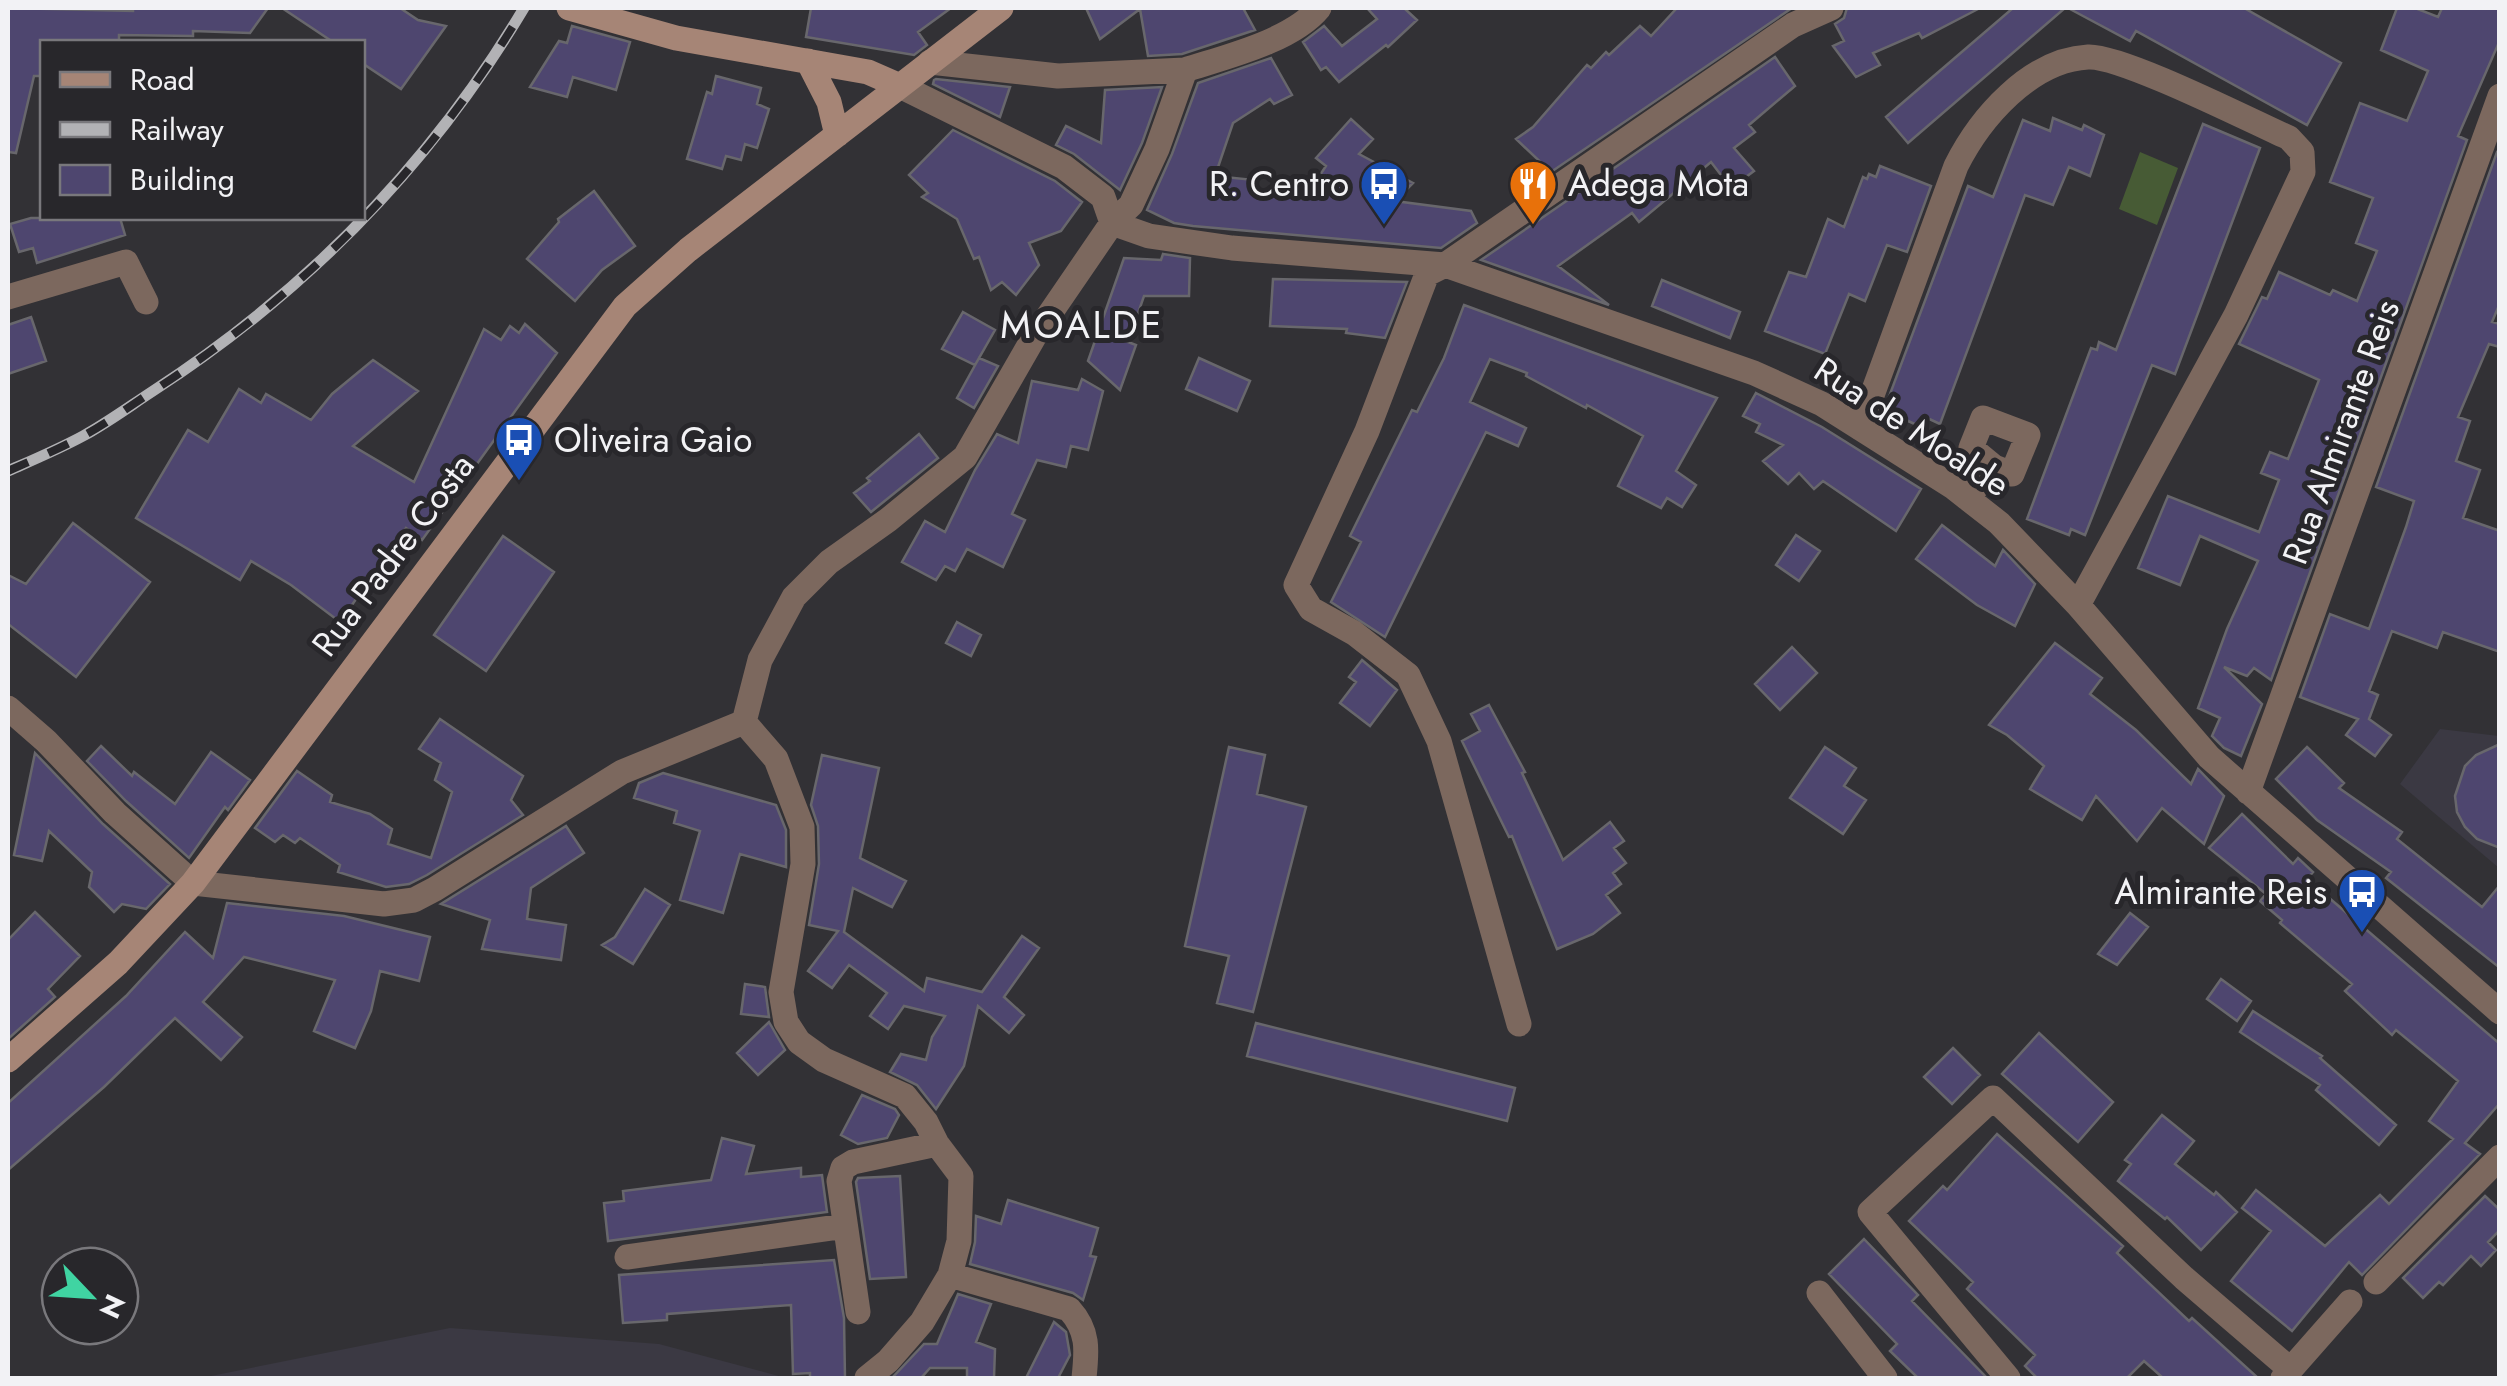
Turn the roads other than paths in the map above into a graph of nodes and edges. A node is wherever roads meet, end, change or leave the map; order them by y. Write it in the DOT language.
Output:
graph roads {
  1 [pos="570,8"];
  2 [pos="1001,8"];
  3 [pos="1319,8"];
  4 [pos="1831,8"];
  5 [pos="808,61"];
  6 [pos="930,62"];
  7 [pos="1185,70"];
  8 [pos="900,86"];
  9 [pos="2500,96"];
  10 [pos="838,135"];
  11 [pos="1112,222"];
  12 [pos="1445,264"];
  13 [pos="8,296"];
  14 [pos="146,302"];
  15 [pos="1860,428"];
  16 [pos="1994,468"];
  17 [pos="1967,498"];
  18 [pos="2078,604"];
  19 [pos="8,708"];
  20 [pos="744,722"];
  21 [pos="2248,792"];
  22 [pos="193,884"];
  23 [pos="2500,1012"];
  24 [pos="1519,1024"];
  25 [pos="8,1060"];
  26 [pos="937,1144"];
  27 [pos="2500,1157"];
  28 [pos="845,1226"];
  29 [pos="628,1257"];
  30 [pos="950,1275"];
  31 [pos="2376,1282"];
  32 [pos="1819,1293"];
  33 [pos="2350,1302"];
  34 [pos="858,1312"];
  35 [pos="2287,1374"];
  36 [pos="867,1378"];
  37 [pos="1084,1378"];
  38 [pos="1884,1378"];
  39 [pos="2008,1378"];
  1 -- 5 [label="street"];
  2 -- 6 [label="street, Rua Padre Costa"];
  3 -- 7 [label="street"];
  4 -- 12 [label="street"];
  5 -- 8 [label="street"];
  5 -- 10 [label="street"];
  6 -- 7 [label="street"];
  6 -- 8 [label="street, Rua Padre Costa"];
  7 -- 11 [label="street"];
  8 -- 10 [label="street, Rua Padre Costa"];
  8 -- 11 [label="street"];
  9 -- 21 [label="street, Rua Almirante Reis"];
  10 -- 22 [label="street, Rua Padre Costa"];
  11 -- 12 [label="street, Rua de Moalde"];
  11 -- 20 [label="street"];
  12 -- 15 [label="street, Rua de Moalde"];
  12 -- 24 [label="street"];
  13 -- 14 [label="street"];
  15 -- 17 [label="street, Rua de Moalde"];
  15 -- 18 [label="street"];
  16 -- 17 [label="street"];
  17 -- 18 [label="street, Rua de Moalde"];
  18 -- 21 [label="street, Rua de Moalde"];
  19 -- 22 [label="street"];
  20 -- 22 [label="street"];
  20 -- 26 [label="street"];
  21 -- 23 [label="street, Rua de Moalde"];
  22 -- 25 [label="street, Rua Padre Costa"];
  26 -- 28 [label="street"];
  26 -- 30 [label="street"];
  27 -- 31 [label="street"];
  28 -- 29 [label="street"];
  28 -- 34 [label="street"];
  30 -- 36 [label="street"];
  30 -- 37 [label="street"];
  32 -- 38 [label="street"];
  33 -- 35 [label="street"];
  35 -- 39 [label="street"];
}
